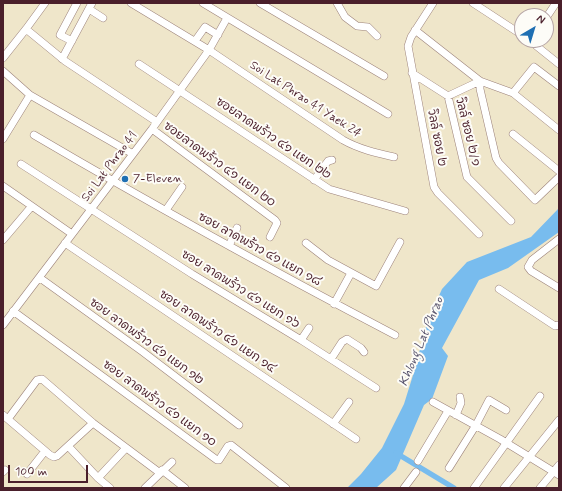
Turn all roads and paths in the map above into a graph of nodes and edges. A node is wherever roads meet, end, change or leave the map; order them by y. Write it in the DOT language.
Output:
graph roads {
  1 [pos="45,3"];
  2 [pos="77,3"];
  3 [pos="131,3"];
  4 [pos="203,3"];
  5 [pos="260,3"];
  6 [pos="337,3"];
  7 [pos="433,3"];
  8 [pos="473,3"];
  9 [pos="90,6"];
  10 [pos="69,17"];
  11 [pos="103,18"];
  12 [pos="227,18"];
  13 [pos="26,29"];
  14 [pos="79,29"];
  15 [pos="415,30"];
  16 [pos="514,30"];
  17 [pos="218,34"];
  18 [pos="377,36"];
  19 [pos="72,41"];
  20 [pos="195,41"];
  21 [pos="540,48"];
  22 [pos="209,50"];
  23 [pos="3,58"];
  24 [pos="62,59"];
  25 [pos="139,64"];
  26 [pos="559,64"];
  27 [pos="3,71"];
  28 [pos="412,73"];
  29 [pos="384,76"];
  30 [pos="480,81"];
  31 [pos="559,86"];
  32 [pos="180,90"];
  33 [pos="513,93"];
  34 [pos="30,95"];
  35 [pos="448,96"];
  36 [pos="388,114"];
  37 [pos="157,122"];
  38 [pos="152,130"];
  39 [pos="559,130"];
  40 [pos="34,134"];
  41 [pos="513,134"];
  42 [pos="3,139"];
  43 [pos="133,154"];
  44 [pos="394,157"];
  45 [pos="332,160"];
  46 [pos="21,164"];
  47 [pos="559,172"];
  48 [pos="559,177"];
  49 [pos="314,180"];
  50 [pos="113,181"];
  51 [pos="3,186"];
  52 [pos="182,187"];
  53 [pos="31,207"];
  54 [pos="92,210"];
  55 [pos="166,210"];
  56 [pos="405,211"];
  57 [pos="511,221"];
  58 [pos="237,228"];
  59 [pos="72,234"];
  60 [pos="479,234"];
  61 [pos="270,237"];
  62 [pos="3,240"];
  63 [pos="400,242"];
  64 [pos="65,243"];
  65 [pos="306,243"];
  66 [pos="557,243"];
  67 [pos="229,246"];
  68 [pos="351,273"];
  69 [pos="40,278"];
  70 [pos="559,288"];
  71 [pos="499,289"];
  72 [pos="334,304"];
  73 [pos="13,311"];
  74 [pos="3,325"];
  75 [pos="559,325"];
  76 [pos="309,328"];
  77 [pos="395,335"];
  78 [pos="301,340"];
  79 [pos="364,352"];
  80 [pos="331,359"];
  81 [pos="376,388"];
  82 [pos="540,396"];
  83 [pos="460,397"];
  84 [pos="349,402"];
  85 [pos="433,402"];
  86 [pos="506,410"];
  87 [pos="448,411"];
  88 [pos="456,415"];
  89 [pos="5,417"];
  90 [pos="559,420"];
  91 [pos="93,423"];
  92 [pos="333,424"];
  93 [pos="239,425"];
  94 [pos="476,425"];
  95 [pos="356,440"];
  96 [pos="507,443"];
  97 [pos="68,446"];
  98 [pos="126,448"];
  99 [pos="45,451"];
  100 [pos="529,456"];
  101 [pos="418,461"];
  102 [pos="172,462"];
  103 [pos="559,465"];
  104 [pos="449,468"];
  105 [pos="161,472"];
  106 [pos="416,472"];
  107 [pos="556,473"];
  108 [pos="27,474"];
  109 [pos="98,478"];
  110 [pos="110,488"];
  111 [pos="146,488"];
  112 [pos="185,488"];
  113 [pos="286,488"];
  114 [pos="404,488"];
  115 [pos="474,488"];
  116 [pos="504,488"];
  117 [pos="540,488"];
  1 -- 13 [label="street"];
  2 -- 10 [label="street"];
  3 -- 20 [label="street, Soi Lat Phrao 41 Yaek 24"];
  4 -- 12 [label="street"];
  5 -- 29 [label="street"];
  6 -- 18 [label="street"];
  7 -- 15 [label="street, วิลล์ ซอย ๒"];
  8 -- 16 [label="street"];
  9 -- 11 [label="street"];
  9 -- 14 [label="street"];
  10 -- 14 [label="street"];
  10 -- 19 [label="street"];
  12 -- 17 [label="street, Soi Lat Phrao 41"];
  12 -- 36 [label="street"];
  13 -- 23 [label="street"];
  13 -- 24 [label="street"];
  14 -- 19 [label="street"];
  15 -- 28 [label="street, วิลล์ ซอย ๒"];
  15 -- 30 [label="street"];
  17 -- 20 [label="street"];
  17 -- 22 [label="street, Soi Lat Phrao 41"];
  19 -- 24 [label="street"];
  20 -- 22 [label="street, Soi Lat Phrao 41 Yaek 24"];
  21 -- 26 [label="street"];
  22 -- 32 [label="street, Soi Lat Phrao 41"];
  22 -- 44 [label="street, Soi Lat Phrao 41 Yaek 24"];
  24 -- 37 [label="street"];
  25 -- 32 [label="street, ซอยลาดพร้าว ๔๑ แยก ๒๒"];
  27 -- 34 [label="street"];
  28 -- 35 [label="street, วิลล์ ซอย ๒/๑"];
  28 -- 60 [label="street, วิลล์ ซอย ๒"];
  30 -- 33 [label="street"];
  30 -- 35 [label="street"];
  30 -- 48 [label="street"];
  31 -- 33 [label="street"];
  32 -- 37 [label="street, Soi Lat Phrao 41"];
  32 -- 49 [label="street, ซอยลาดพร้าว ๔๑ แยก ๒๒"];
  33 -- 39 [label="street"];
  34 -- 42 [label="street"];
  34 -- 43 [label="street"];
  35 -- 57 [label="street, วิลล์ ซอย ๒/๑"];
  37 -- 38 [label="street, Soi Lat Phrao 41"];
  38 -- 43 [label="street, Soi Lat Phrao 41"];
  38 -- 61 [label="street, ซอยลาดพร้าว ๔๑ แยก ๒๐"];
  40 -- 50 [label="street, ซอย ลาดพร้าว ๔๑ แยก ๑๘"];
  41 -- 47 [label="street"];
  43 -- 50 [label="street, Soi Lat Phrao 41"];
  45 -- 49 [label="street"];
  46 -- 54 [label="street, ซอย ลาดพร้าว ๔๑ แยก ๑๖"];
  49 -- 56 [label="street, ซอยลาดพร้าว ๔๑ แยก ๒๒"];
  50 -- 54 [label="street, Soi Lat Phrao 41"];
  50 -- 55 [label="street, ซอย ลาดพร้าว ๔๑ แยก ๑๘"];
  51 -- 53 [label="street"];
  52 -- 55 [label="street"];
  53 -- 59 [label="street"];
  53 -- 62 [label="street"];
  54 -- 59 [label="street, Soi Lat Phrao 41"];
  54 -- 78 [label="street, ซอย ลาดพร้าว ๔๑ แยก ๑๖"];
  55 -- 67 [label="street, ซอย ลาดพร้าว ๔๑ แยก ๑๘"];
  58 -- 67 [label="street"];
  59 -- 64 [label="street, Soi Lat Phrao 41"];
  63 -- 68 [label="street"];
  64 -- 69 [label="street, Soi Lat Phrao 41"];
  64 -- 92 [label="street, ซอย ลาดพร้าว ๔๑ แยก ๑๔"];
  65 -- 68 [label="street"];
  66 -- 70 [label="street"];
  67 -- 72 [label="street, ซอย ลาดพร้าว ๔๑ แยก ๑๘"];
  68 -- 72 [label="street"];
  69 -- 73 [label="street, Soi Lat Phrao 41"];
  69 -- 93 [label="street, ซอย ลาดพร้าว ๔๑ แยก ๑๒"];
  71 -- 75 [label="street"];
  72 -- 77 [label="street, ซอย ลาดพร้าว ๔๑ แยก ๑๘"];
  73 -- 74 [label="street, Soi Lat Phrao 41"];
  73 -- 113 [label="street, ซอย ลาดพร้าว ๔๑ แยก ๑๐"];
  76 -- 78 [label="street"];
  78 -- 80 [label="street, ซอย ลาดพร้าว ๔๑ แยก ๑๖"];
  79 -- 80 [label="street"];
  80 -- 81 [label="street, ซอย ลาดพร้าว ๔๑ แยก ๑๖"];
  82 -- 96 [label="street"];
  83 -- 88 [label="street"];
  84 -- 92 [label="street"];
  85 -- 87 [label="street"];
  86 -- 94 [label="street"];
  87 -- 88 [label="street"];
  87 -- 101 [label="street"];
  88 -- 94 [label="street"];
  89 -- 91 [label="street"];
  89 -- 99 [label="street"];
  90 -- 100 [label="street"];
  91 -- 97 [label="street"];
  91 -- 98 [label="street"];
  92 -- 95 [label="street, ซอย ลาดพร้าว ๔๑ แยก ๑๔"];
  94 -- 96 [label="street"];
  94 -- 104 [label="street"];
  96 -- 100 [label="street"];
  96 -- 115 [label="street"];
  97 -- 99 [label="street"];
  97 -- 109 [label="street"];
  98 -- 105 [label="street"];
  98 -- 109 [label="street"];
  99 -- 108 [label="street"];
  100 -- 107 [label="street"];
  100 -- 116 [label="street"];
  102 -- 105 [label="street"];
  103 -- 107 [label="street"];
  105 -- 111 [label="street"];
  105 -- 112 [label="street"];
  106 -- 114 [label="street"];
  107 -- 117 [label="street"];
  109 -- 110 [label="street"];
}
